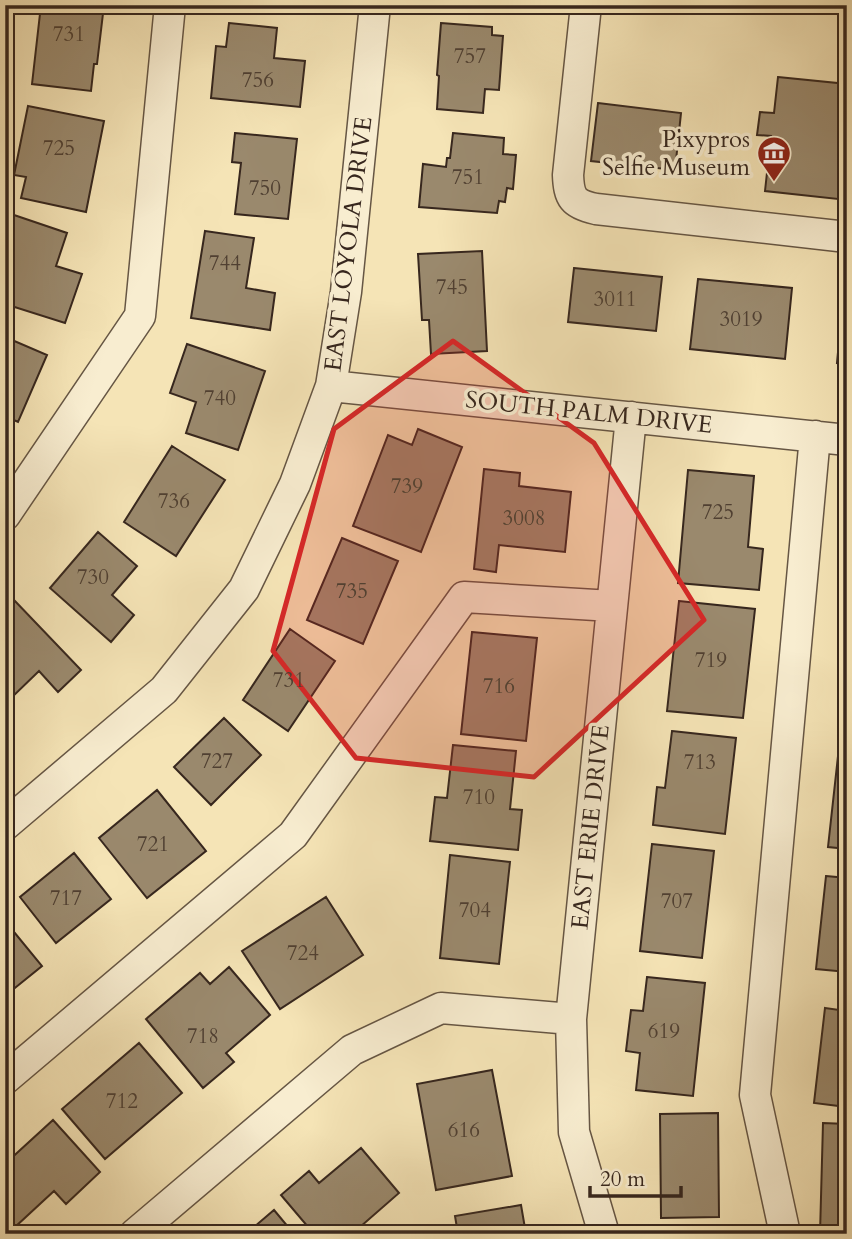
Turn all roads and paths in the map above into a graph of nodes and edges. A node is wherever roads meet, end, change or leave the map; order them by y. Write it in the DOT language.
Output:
graph roads {
  1 [pos="170,5"];
  2 [pos="375,5"];
  3 [pos="586,5"];
  4 [pos="847,237"];
  5 [pos="331,386"];
  6 [pos="631,417"];
  7 [pos="815,436"];
  8 [pos="847,440"];
  9 [pos="5,515"];
  10 [pos="612,606"];
  11 [pos="5,825"];
  12 [pos="571,1019"];
  13 [pos="5,1079"];
  14 [pos="135,1234"];
  15 [pos="604,1234"];
  16 [pos="785,1234"];
  1 -- 9 [label="street"];
  2 -- 5 [label="street, EAST LOYOLA DRIVE"];
  3 -- 4 [label="street"];
  5 -- 6 [label="street, SOUTH PALM DRIVE"];
  5 -- 11 [label="street, EAST LOYOLA DRIVE"];
  6 -- 7 [label="street, SOUTH PALM DRIVE"];
  6 -- 10 [label="street, EAST ERIE DRIVE"];
  7 -- 8 [label="street, SOUTH PALM DRIVE"];
  7 -- 16 [label="street"];
  10 -- 12 [label="street, EAST ERIE DRIVE"];
  10 -- 13 [label="street"];
  12 -- 14 [label="street"];
  12 -- 15 [label="street, EAST ERIE DRIVE"];
}
